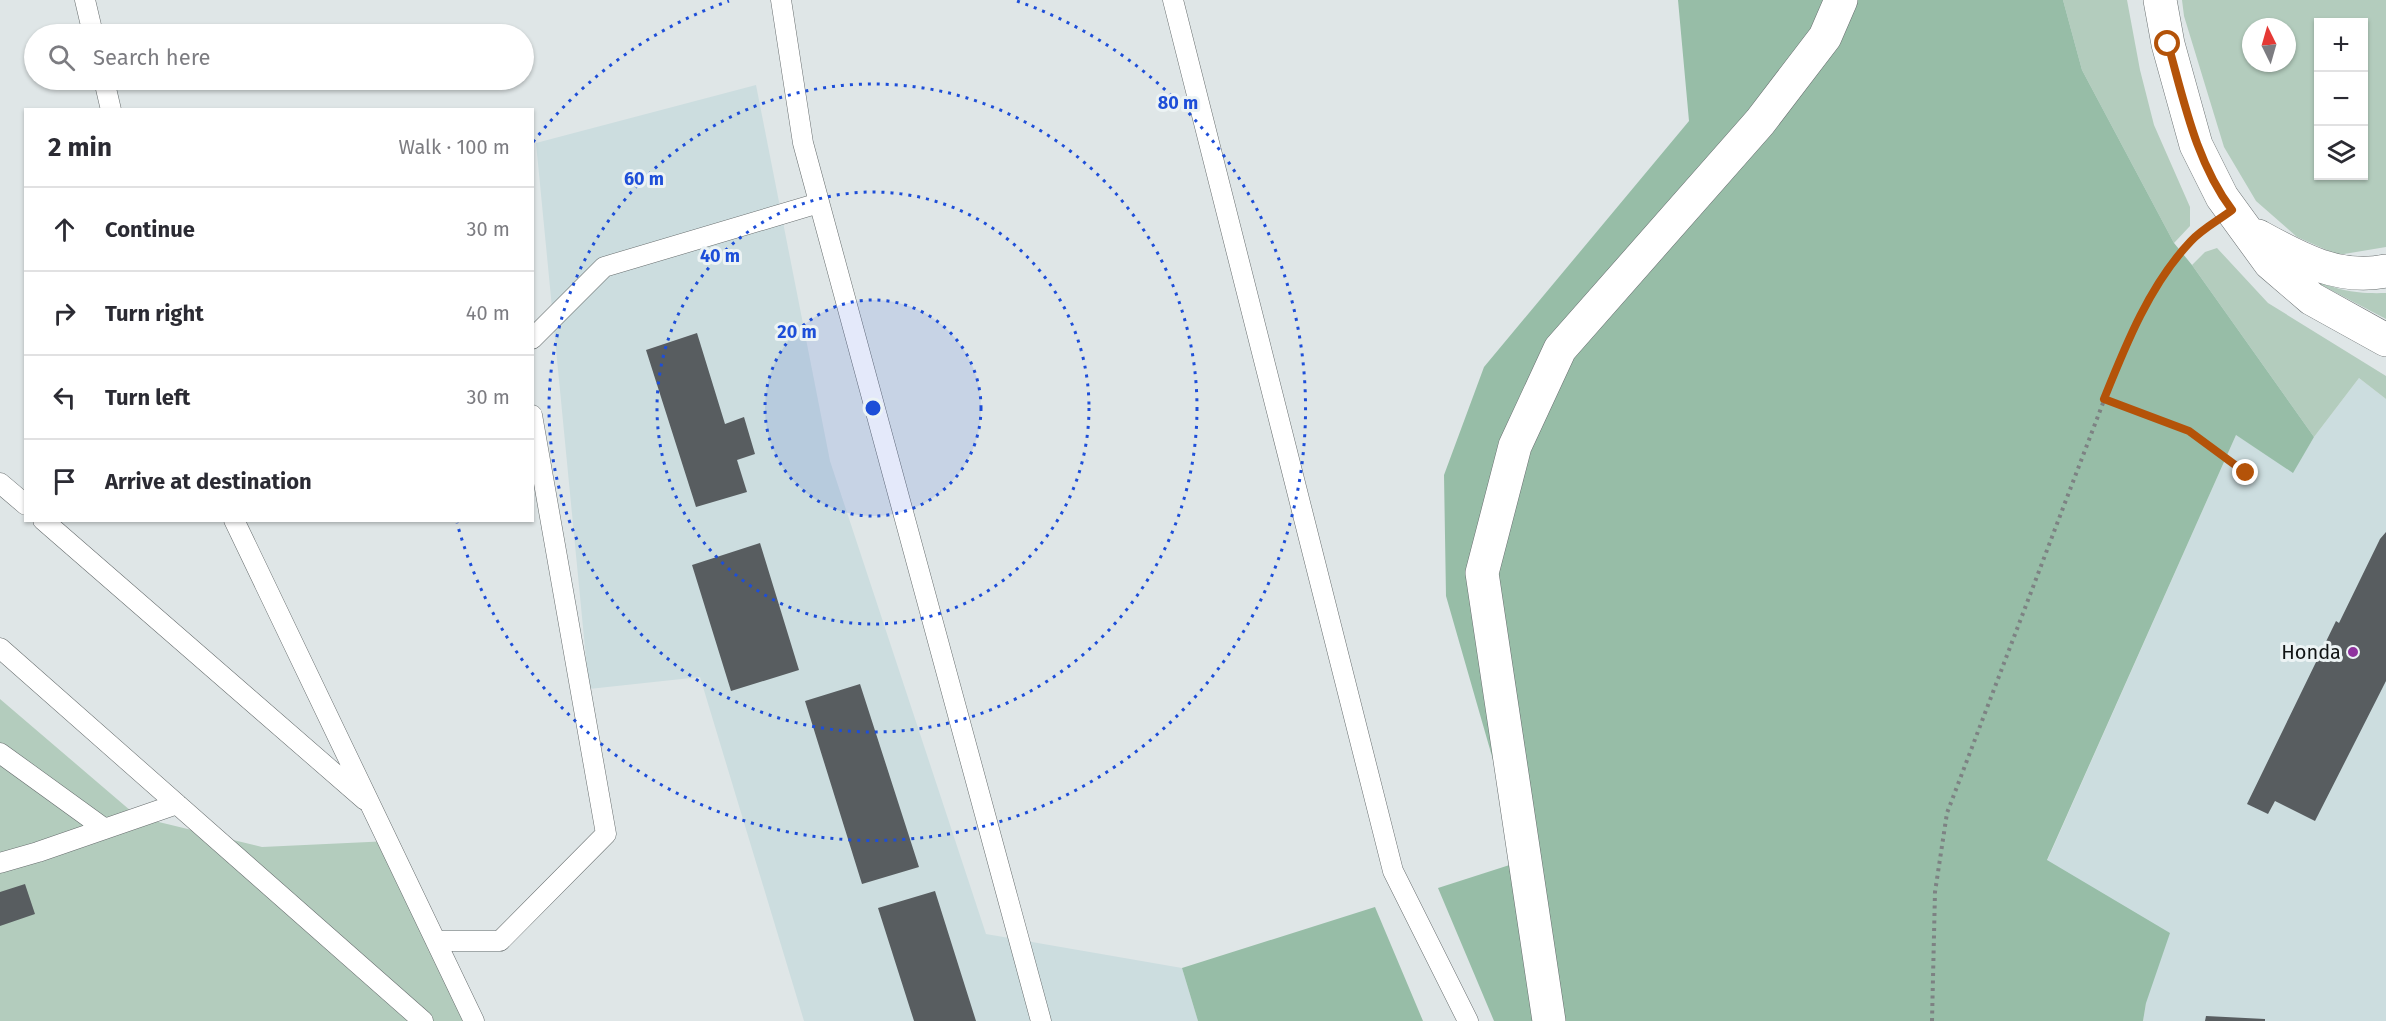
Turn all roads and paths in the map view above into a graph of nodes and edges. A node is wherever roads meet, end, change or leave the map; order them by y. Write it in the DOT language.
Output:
graph roads {
  1 [pos="85,0"];
  2 [pos="781,0"];
  3 [pos="1173,0"];
  4 [pos="1841,0"];
  5 [pos="2160,0"];
  6 [pos="91,24"];
  7 [pos="106,90"];
  8 [pos="111,108"];
  9 [pos="819,203"];
  10 [pos="2240,220"];
  11 [pos="2386,271"];
  12 [pos="534,337"];
  13 [pos="2386,340"];
  14 [pos="2104,399"];
  15 [pos="534,426"];
  16 [pos="2246,473"];
  17 [pos="0,483"];
  18 [pos="24,503"];
  19 [pos="46,522"];
  20 [pos="235,522"];
  21 [pos="0,648"];
  22 [pos="0,753"];
  23 [pos="177,804"];
  24 [pos="372,806"];
  25 [pos="105,829"];
  26 [pos="0,863"];
  27 [pos="437,941"];
  28 [pos="423,1021"];
  29 [pos="474,1021"];
  30 [pos="1041,1021"];
  31 [pos="1468,1021"];
  32 [pos="1549,1021"];
  33 [pos="1932,1021"];
  1 -- 6 [label="lane"];
  2 -- 9 [label="lane"];
  3 -- 31 [label="lane"];
  4 -- 32 [label="street"];
  5 -- 10 [label="street"];
  7 -- 8 [label="lane"];
  9 -- 12 [label="lane"];
  9 -- 30 [label="lane"];
  10 -- 11 [label="street"];
  10 -- 13 [label="street"];
  10 -- 14 [label="path"];
  14 -- 16 [label="path"];
  14 -- 33 [label="path"];
  15 -- 27 [label="lane"];
  17 -- 18 [label="lane"];
  19 -- 24 [label="lane"];
  20 -- 24 [label="lane"];
  21 -- 23 [label="lane"];
  22 -- 25 [label="lane"];
  23 -- 25 [label="lane"];
  23 -- 28 [label="lane"];
  24 -- 27 [label="lane"];
  25 -- 26 [label="lane"];
  27 -- 29 [label="lane"];
}
